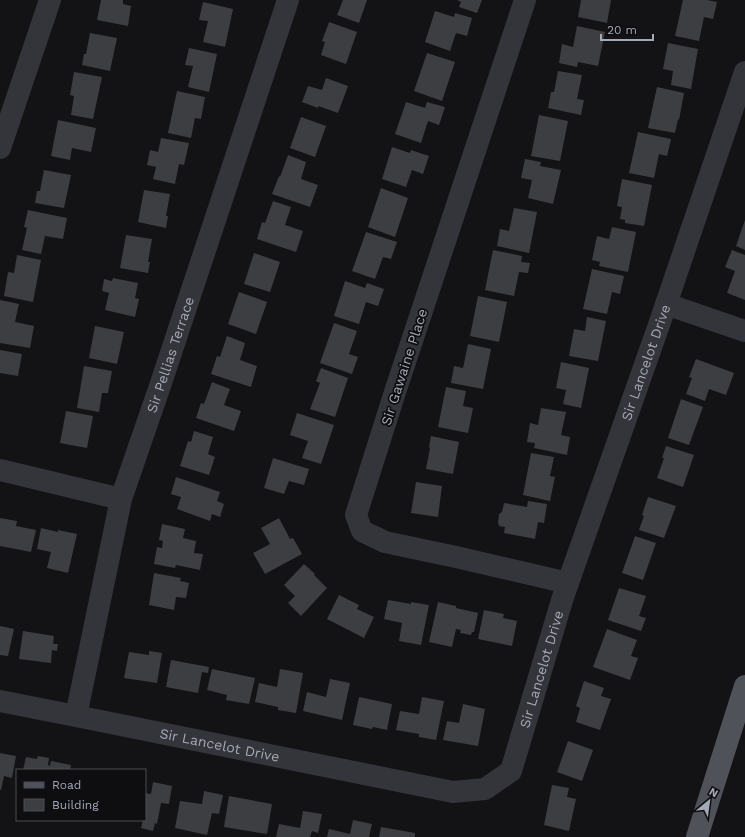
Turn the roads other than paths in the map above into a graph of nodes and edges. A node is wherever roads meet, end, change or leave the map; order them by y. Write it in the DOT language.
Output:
graph roads {
  1 [pos="50,0"];
  2 [pos="288,0"];
  3 [pos="525,0"];
  4 [pos="745,72"];
  5 [pos="0,148"];
  6 [pos="666,304"];
  7 [pos="745,331"];
  8 [pos="0,470"];
  9 [pos="121,499"];
  10 [pos="568,583"];
  11 [pos="745,686"];
  12 [pos="0,701"];
  13 [pos="76,716"];
  14 [pos="697,837"];
  1 -- 5 [label="street"];
  2 -- 9 [label="street, Sir Pellias Terrace"];
  3 -- 10 [label="street, Sir Gawaine Place"];
  4 -- 6 [label="street, Sir Lancelot Drive"];
  6 -- 7 [label="street"];
  6 -- 10 [label="street, Sir Lancelot Drive"];
  8 -- 9 [label="street"];
  9 -- 13 [label="street, Sir Pellias Terrace"];
  10 -- 13 [label="street, Sir Lancelot Drive"];
  11 -- 14 [label="main road"];
  12 -- 13 [label="street, Sir Lancelot Drive"];
}
